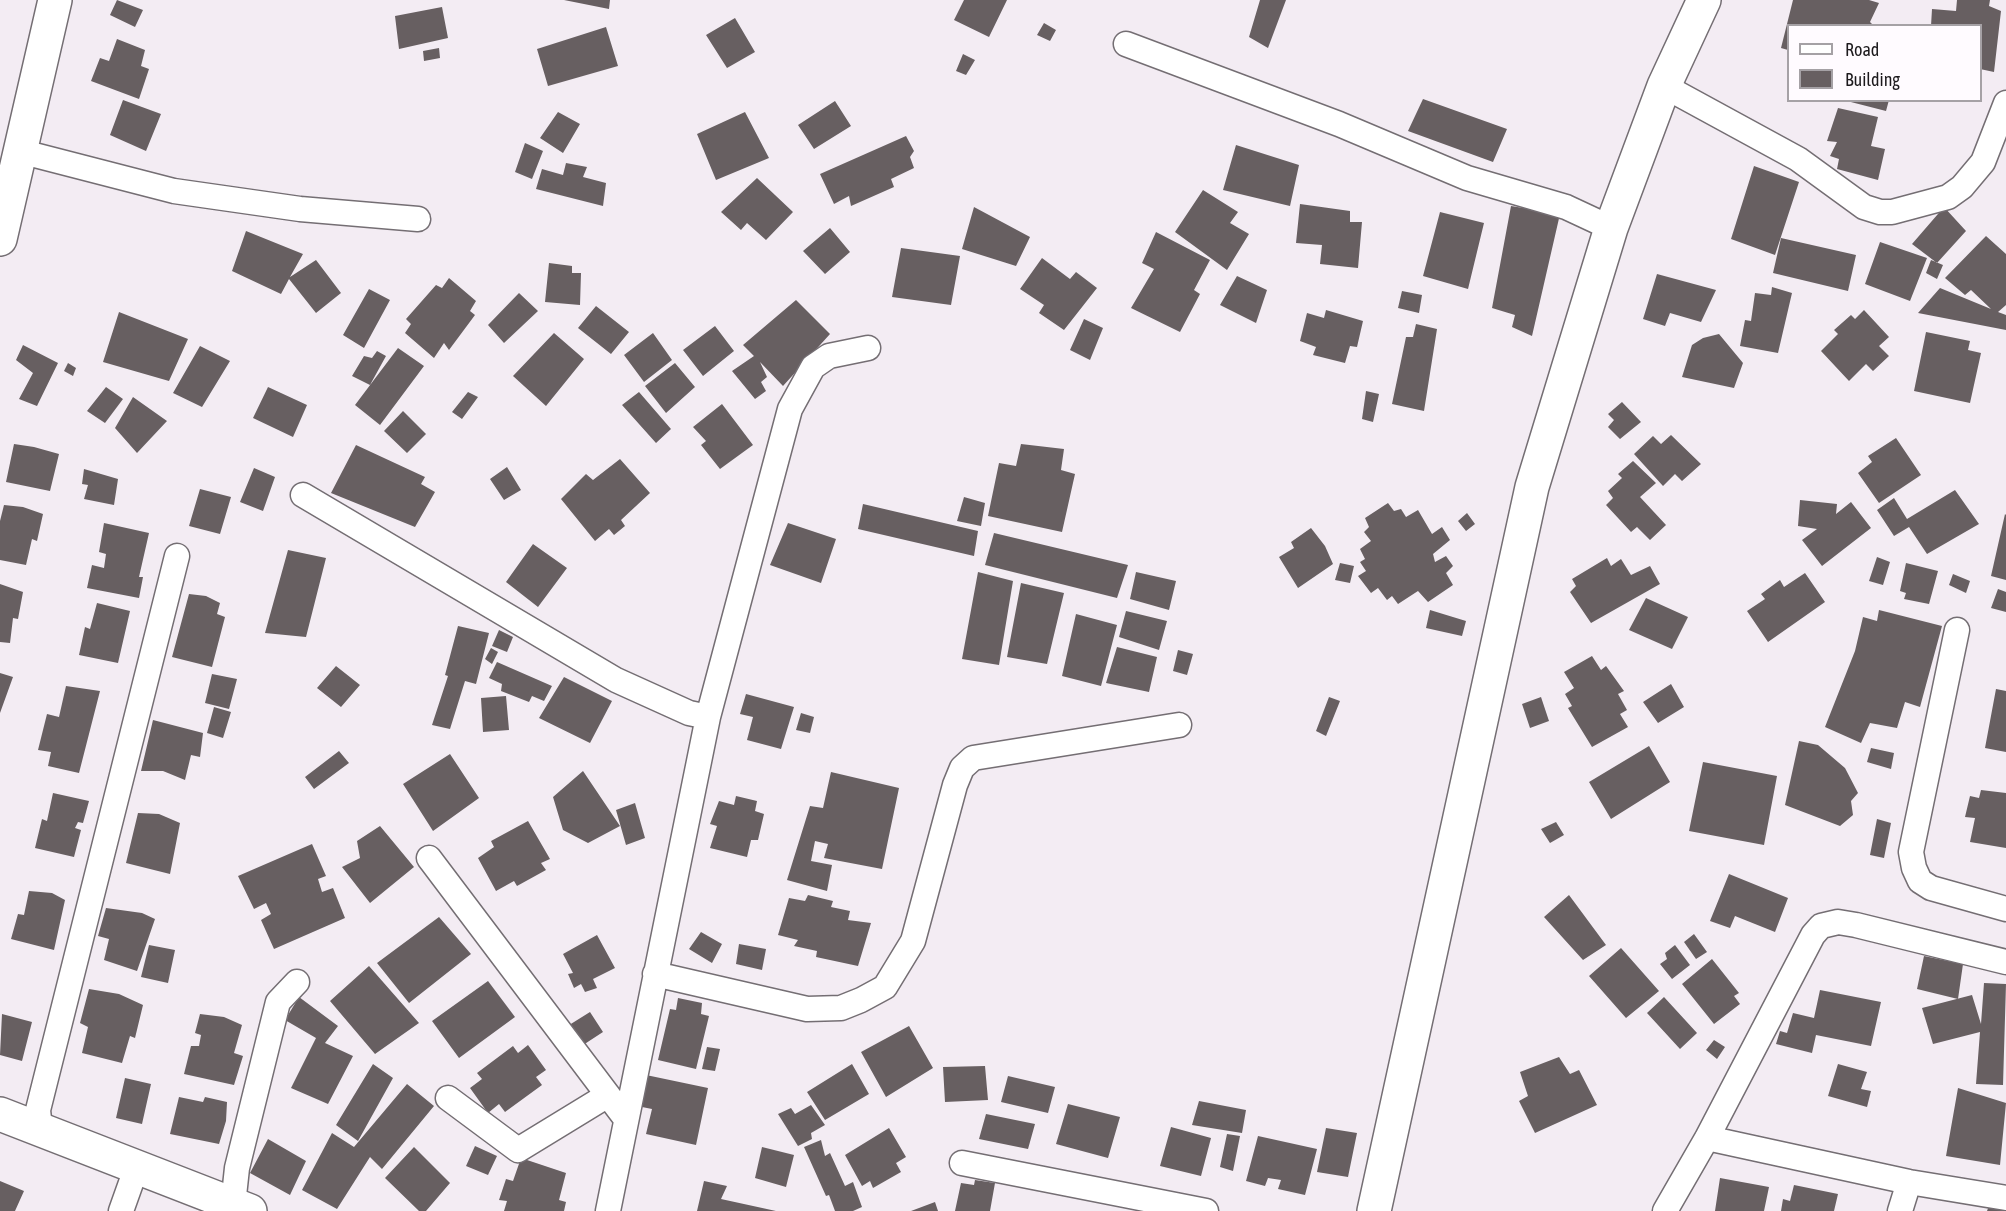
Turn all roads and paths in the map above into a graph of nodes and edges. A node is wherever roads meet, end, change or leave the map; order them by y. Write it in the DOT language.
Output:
graph roads {
  1 [pos="55,0"];
  2 [pos="1704,0"];
  3 [pos="1126,44"];
  4 [pos="1664,86"];
  5 [pos="2006,103"];
  6 [pos="19,151"];
  7 [pos="418,219"];
  8 [pos="1611,228"];
  9 [pos="0,239"];
  10 [pos="868,348"];
  11 [pos="303,495"];
  12 [pos="177,556"];
  13 [pos="1957,630"];
  14 [pos="708,717"];
  15 [pos="1179,725"];
  16 [pos="429,858"];
  17 [pos="2006,909"];
  18 [pos="2006,962"];
  19 [pos="655,974"];
  20 [pos="297,982"];
  21 [pos="608,1095"];
  22 [pos="447,1098"];
  23 [pos="0,1114"];
  24 [pos="626,1119"];
  25 [pos="40,1129"];
  26 [pos="1707,1138"];
  27 [pos="962,1163"];
  28 [pos="138,1166"];
  29 [pos="1909,1182"];
  30 [pos="2006,1198"];
  31 [pos="242,1208"];
  32 [pos="121,1211"];
  33 [pos="608,1211"];
  34 [pos="1206,1211"];
  35 [pos="1374,1211"];
  36 [pos="1665,1211"];
  37 [pos="1900,1211"];
  1 -- 6 [label="street"];
  2 -- 4 [label="street"];
  3 -- 8 [label="street"];
  4 -- 5 [label="street"];
  4 -- 8 [label="street"];
  6 -- 7 [label="street"];
  6 -- 9 [label="street"];
  8 -- 35 [label="street"];
  10 -- 14 [label="street"];
  11 -- 14 [label="street"];
  12 -- 25 [label="street"];
  13 -- 17 [label="street"];
  14 -- 19 [label="street"];
  15 -- 19 [label="street"];
  16 -- 21 [label="street"];
  18 -- 26 [label="street"];
  19 -- 24 [label="street"];
  20 -- 31 [label="street"];
  21 -- 22 [label="street"];
  21 -- 24 [label="street"];
  23 -- 25 [label="street"];
  24 -- 33 [label="street"];
  25 -- 28 [label="street"];
  26 -- 29 [label="street"];
  26 -- 36 [label="street"];
  27 -- 34 [label="street"];
  28 -- 31 [label="street"];
  28 -- 32 [label="street"];
  29 -- 30 [label="street"];
  29 -- 37 [label="street"];
}
